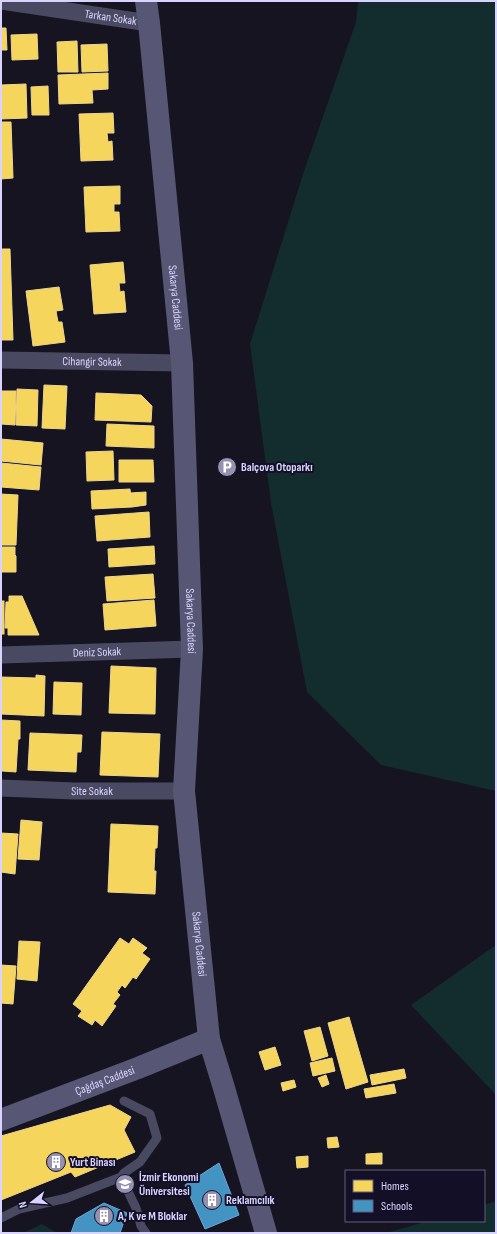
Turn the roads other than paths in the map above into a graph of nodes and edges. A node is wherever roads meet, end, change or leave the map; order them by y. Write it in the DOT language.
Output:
graph roads {
  1 [pos="1,1"];
  2 [pos="146,1"];
  3 [pos="149,23"];
  4 [pos="1,360"];
  5 [pos="182,363"];
  6 [pos="192,649"];
  7 [pos="1,655"];
  8 [pos="1,788"];
  9 [pos="184,791"];
  10 [pos="209,1039"];
  11 [pos="124,1101"];
  12 [pos="1,1120"];
  13 [pos="121,1177"];
  14 [pos="1,1218"];
  15 [pos="146,1233"];
  16 [pos="266,1233"];
  1 -- 3 [label="street, Tarkan Sokak"];
  2 -- 3 [label="main road, Sakarya Caddesi"];
  3 -- 5 [label="main road, Sakarya Caddesi"];
  4 -- 5 [label="street, Cihangir Sokak"];
  5 -- 6 [label="main road, Sakarya Caddesi"];
  6 -- 7 [label="street, Deniz Sokak"];
  6 -- 9 [label="main road, Sakarya Caddesi"];
  8 -- 9 [label="street, Site Sokak"];
  9 -- 10 [label="main road, Sakarya Caddesi"];
  10 -- 12 [label="main road, Çağdaş Caddesi"];
  10 -- 16 [label="main road, Sakarya Caddesi"];
  11 -- 13 [label="lane"];
  13 -- 14 [label="lane"];
  13 -- 15 [label="lane"];
}
